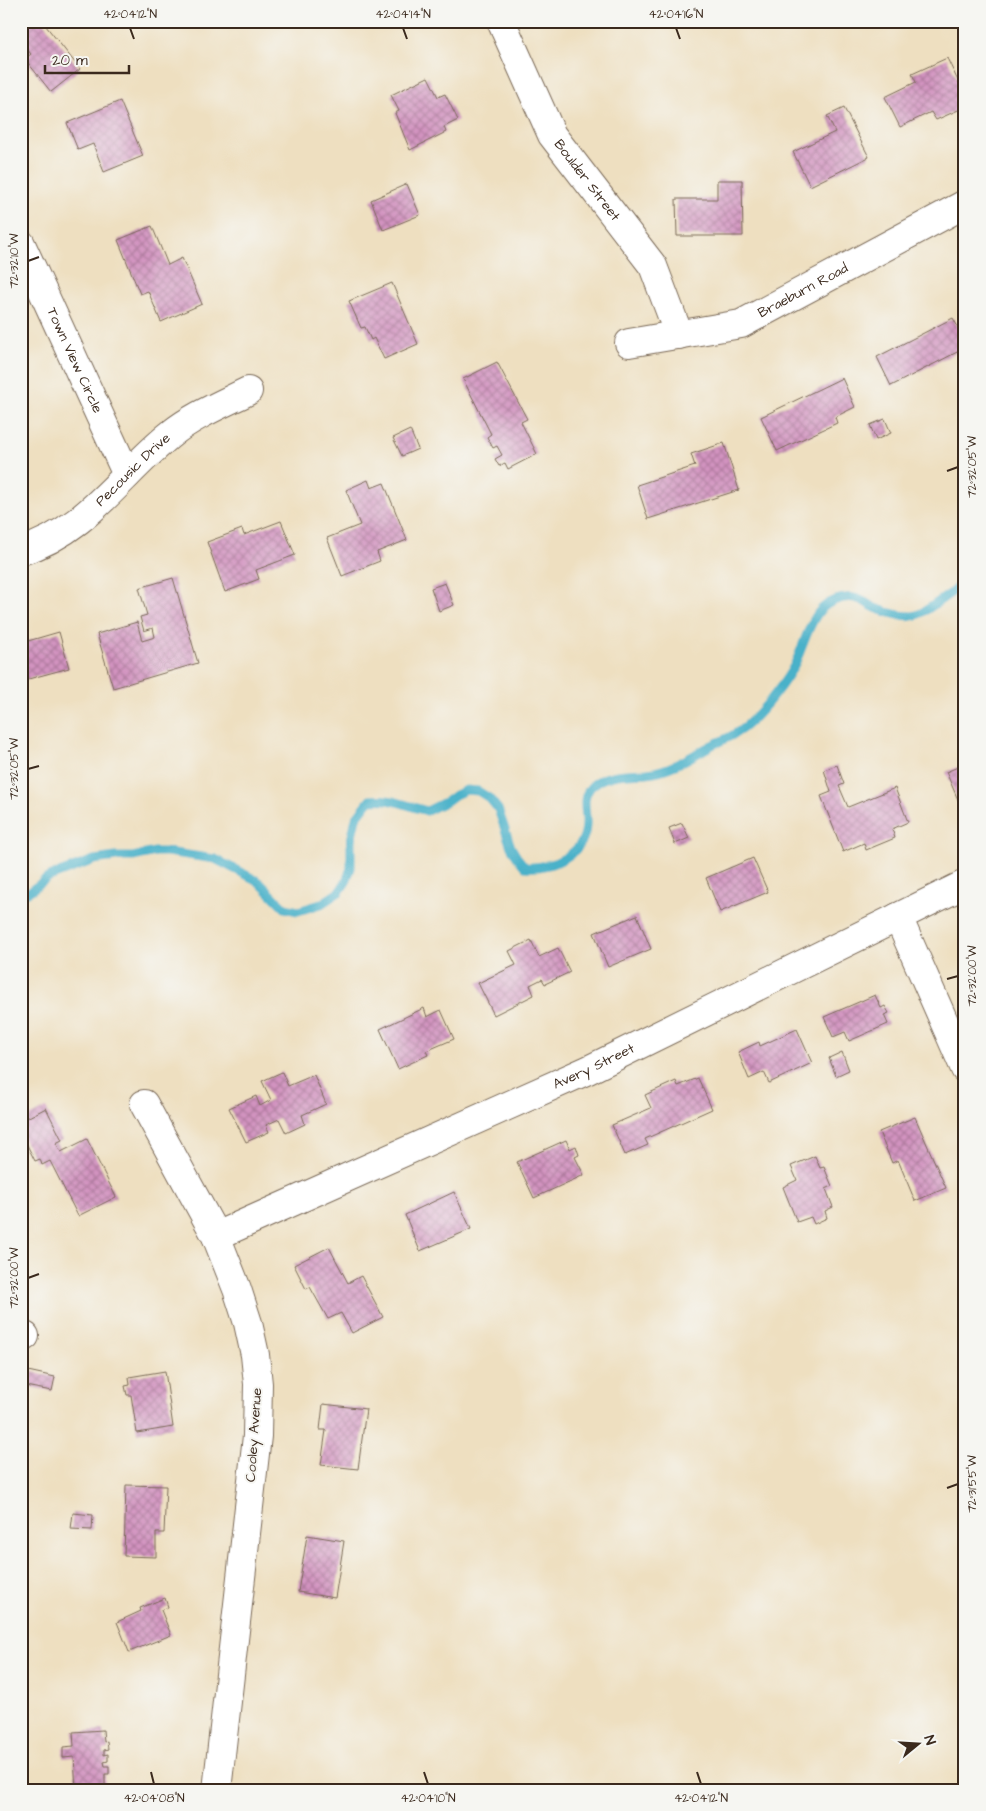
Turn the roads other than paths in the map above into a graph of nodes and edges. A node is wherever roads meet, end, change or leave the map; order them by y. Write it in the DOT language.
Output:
graph roads {
  1 [pos="501,21"];
  2 [pos="965,204"];
  3 [pos="21,244"];
  4 [pos="678,335"];
  5 [pos="629,343"];
  6 [pos="248,391"];
  7 [pos="127,475"];
  8 [pos="21,551"];
  9 [pos="965,884"];
  10 [pos="898,916"];
  11 [pos="965,1069"];
  12 [pos="144,1104"];
  13 [pos="216,1236"];
  14 [pos="217,1790"];
  1 -- 4 [label="street, Boulder Street"];
  2 -- 4 [label="street, Braeburn Road"];
  3 -- 7 [label="street, Town View Circle"];
  4 -- 5 [label="street, Braeburn Road"];
  6 -- 7 [label="street, Pecousic Drive"];
  7 -- 8 [label="street, Pecousic Drive"];
  9 -- 10 [label="street, Avery Street"];
  10 -- 11 [label="street"];
  10 -- 13 [label="street, Avery Street"];
  12 -- 13 [label="street, Cooley Avenue"];
  13 -- 14 [label="street, Cooley Avenue"];
}
